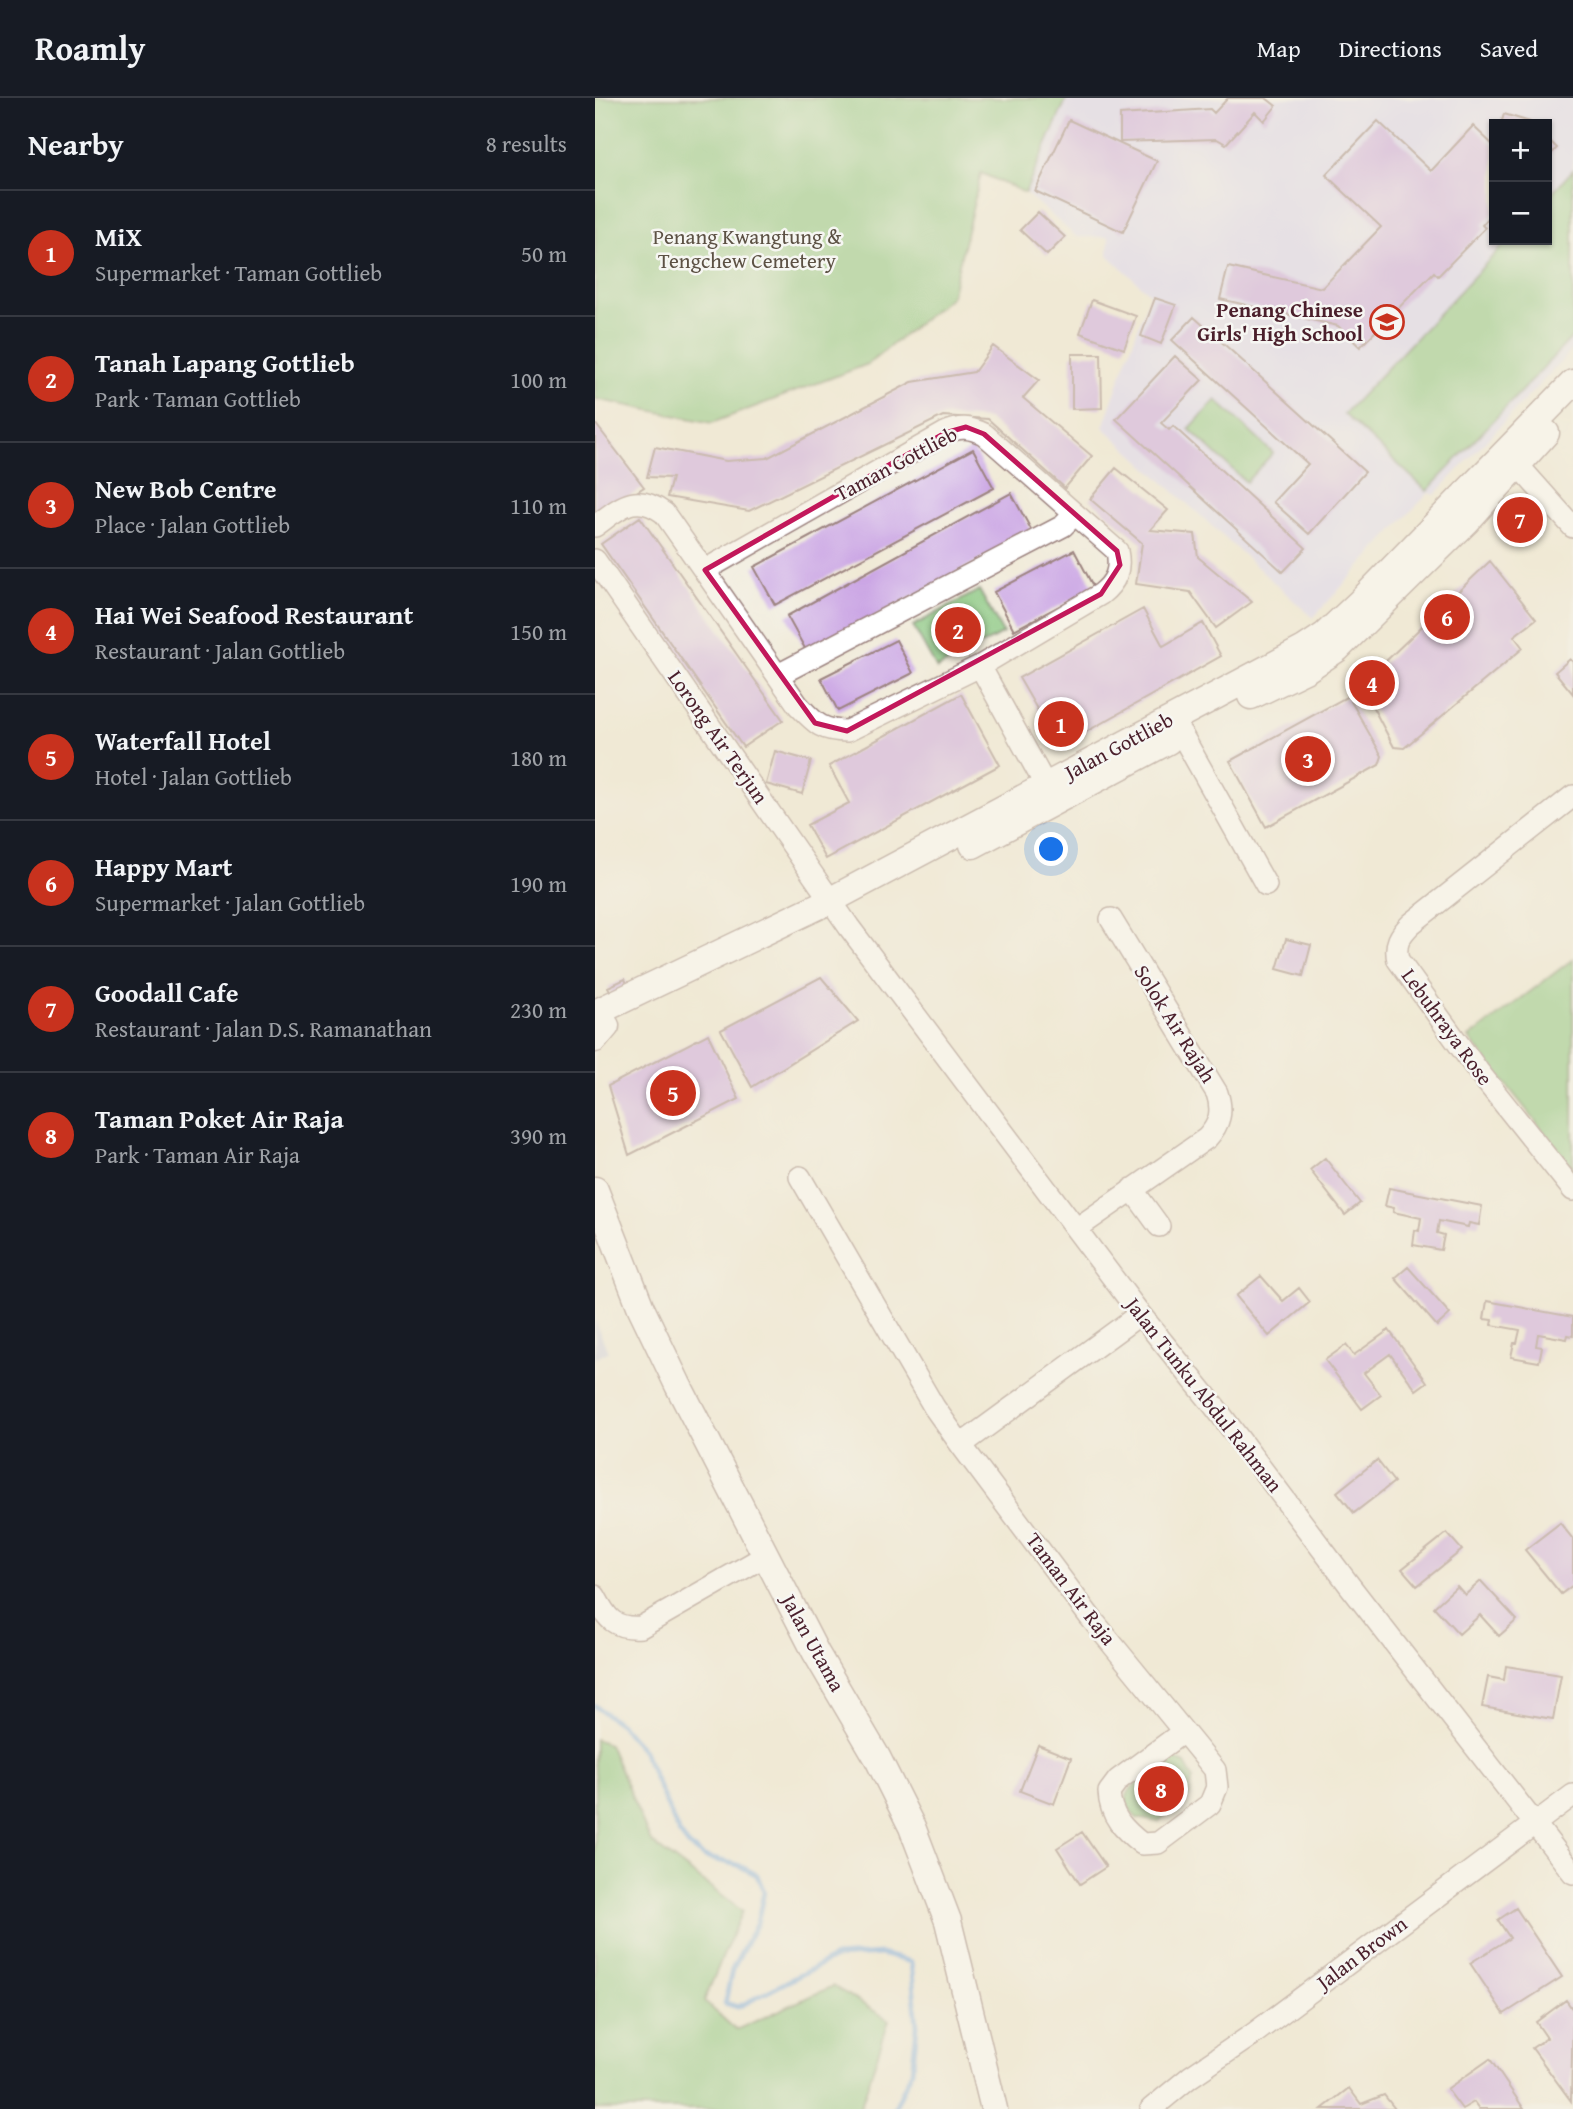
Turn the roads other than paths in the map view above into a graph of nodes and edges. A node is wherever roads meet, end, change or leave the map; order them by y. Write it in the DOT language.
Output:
graph roads {
  1 [pos="1573,383"];
  2 [pos="1573,405"];
  3 [pos="1513,458"];
  4 [pos="1075,514"];
  5 [pos="595,526"];
  6 [pos="1573,527"];
  7 [pos="595,560"];
  8 [pos="705,570"];
  9 [pos="980,666"];
  10 [pos="778,675"];
  11 [pos="1181,733"];
  12 [pos="1050,793"];
  13 [pos="1573,796"];
  14 [pos="1266,885"];
  15 [pos="836,907"];
  16 [pos="1111,919"];
  17 [pos="597,1023"];
  18 [pos="800,1177"];
  19 [pos="1132,1189"];
  20 [pos="595,1190"];
  21 [pos="1573,1190"];
  22 [pos="1159,1226"];
  23 [pos="1076,1229"];
  24 [pos="1140,1314"];
  25 [pos="961,1445"];
  26 [pos="765,1556"];
  27 [pos="595,1596"];
  28 [pos="1183,1732"];
  29 [pos="1573,1795"];
  30 [pos="1535,1824"];
  31 [pos="1573,1872"];
  32 [pos="994,2109"];
  33 [pos="1151,2109"];
  1 -- 3 [label="main road, Jalan Gottlieb"];
  2 -- 3 [label="main road, Jalan Gottlieb"];
  3 -- 6 [label="street"];
  3 -- 11 [label="main road, Jalan Gottlieb"];
  3 -- 12 [label="main road, Jalan Gottlieb"];
  4 -- 8 [label="street, Taman Gottlieb"];
  4 -- 9 [label="street, Taman Gottlieb"];
  4 -- 10 [label="street"];
  5 -- 8 [label="street, Taman Gottlieb"];
  7 -- 15 [label="street, Lorong Air Terjun"];
  8 -- 10 [label="street, Taman Gottlieb"];
  9 -- 10 [label="street, Taman Gottlieb"];
  9 -- 12 [label="street"];
  11 -- 12 [label="main road, Jalan Gottlieb"];
  11 -- 14 [label="street"];
  12 -- 15 [label="main road, Jalan Gottlieb"];
  13 -- 21 [label="street, Lebuhraya Rose"];
  15 -- 17 [label="main road, Jalan Gottlieb"];
  15 -- 17 [label="main road, Jalan Gottlieb"];
  15 -- 23 [label="street, Jalan Tunku Abdul Rahman"];
  16 -- 19 [label="street, Solok Air Rajah"];
  18 -- 25 [label="street, Taman Air Raja"];
  19 -- 22 [label="street"];
  19 -- 23 [label="street, Solok Air Rajah"];
  20 -- 26 [label="main road, Jalan Utama"];
  23 -- 24 [label="street, Jalan Tunku Abdul Rahman"];
  24 -- 25 [label="street"];
  24 -- 30 [label="street, Jalan Tunku Abdul Rahman"];
  25 -- 28 [label="street, Taman Air Raja"];
  26 -- 27 [label="street"];
  26 -- 32 [label="main road, Jalan Utama"];
  28 -- 28 [label="street, Taman Air Raja"];
  29 -- 30 [label="street, Jalan Brown"];
  30 -- 31 [label="street, Jalan Tunku Abdul Rahman"];
  30 -- 33 [label="street, Jalan Brown"];
}
